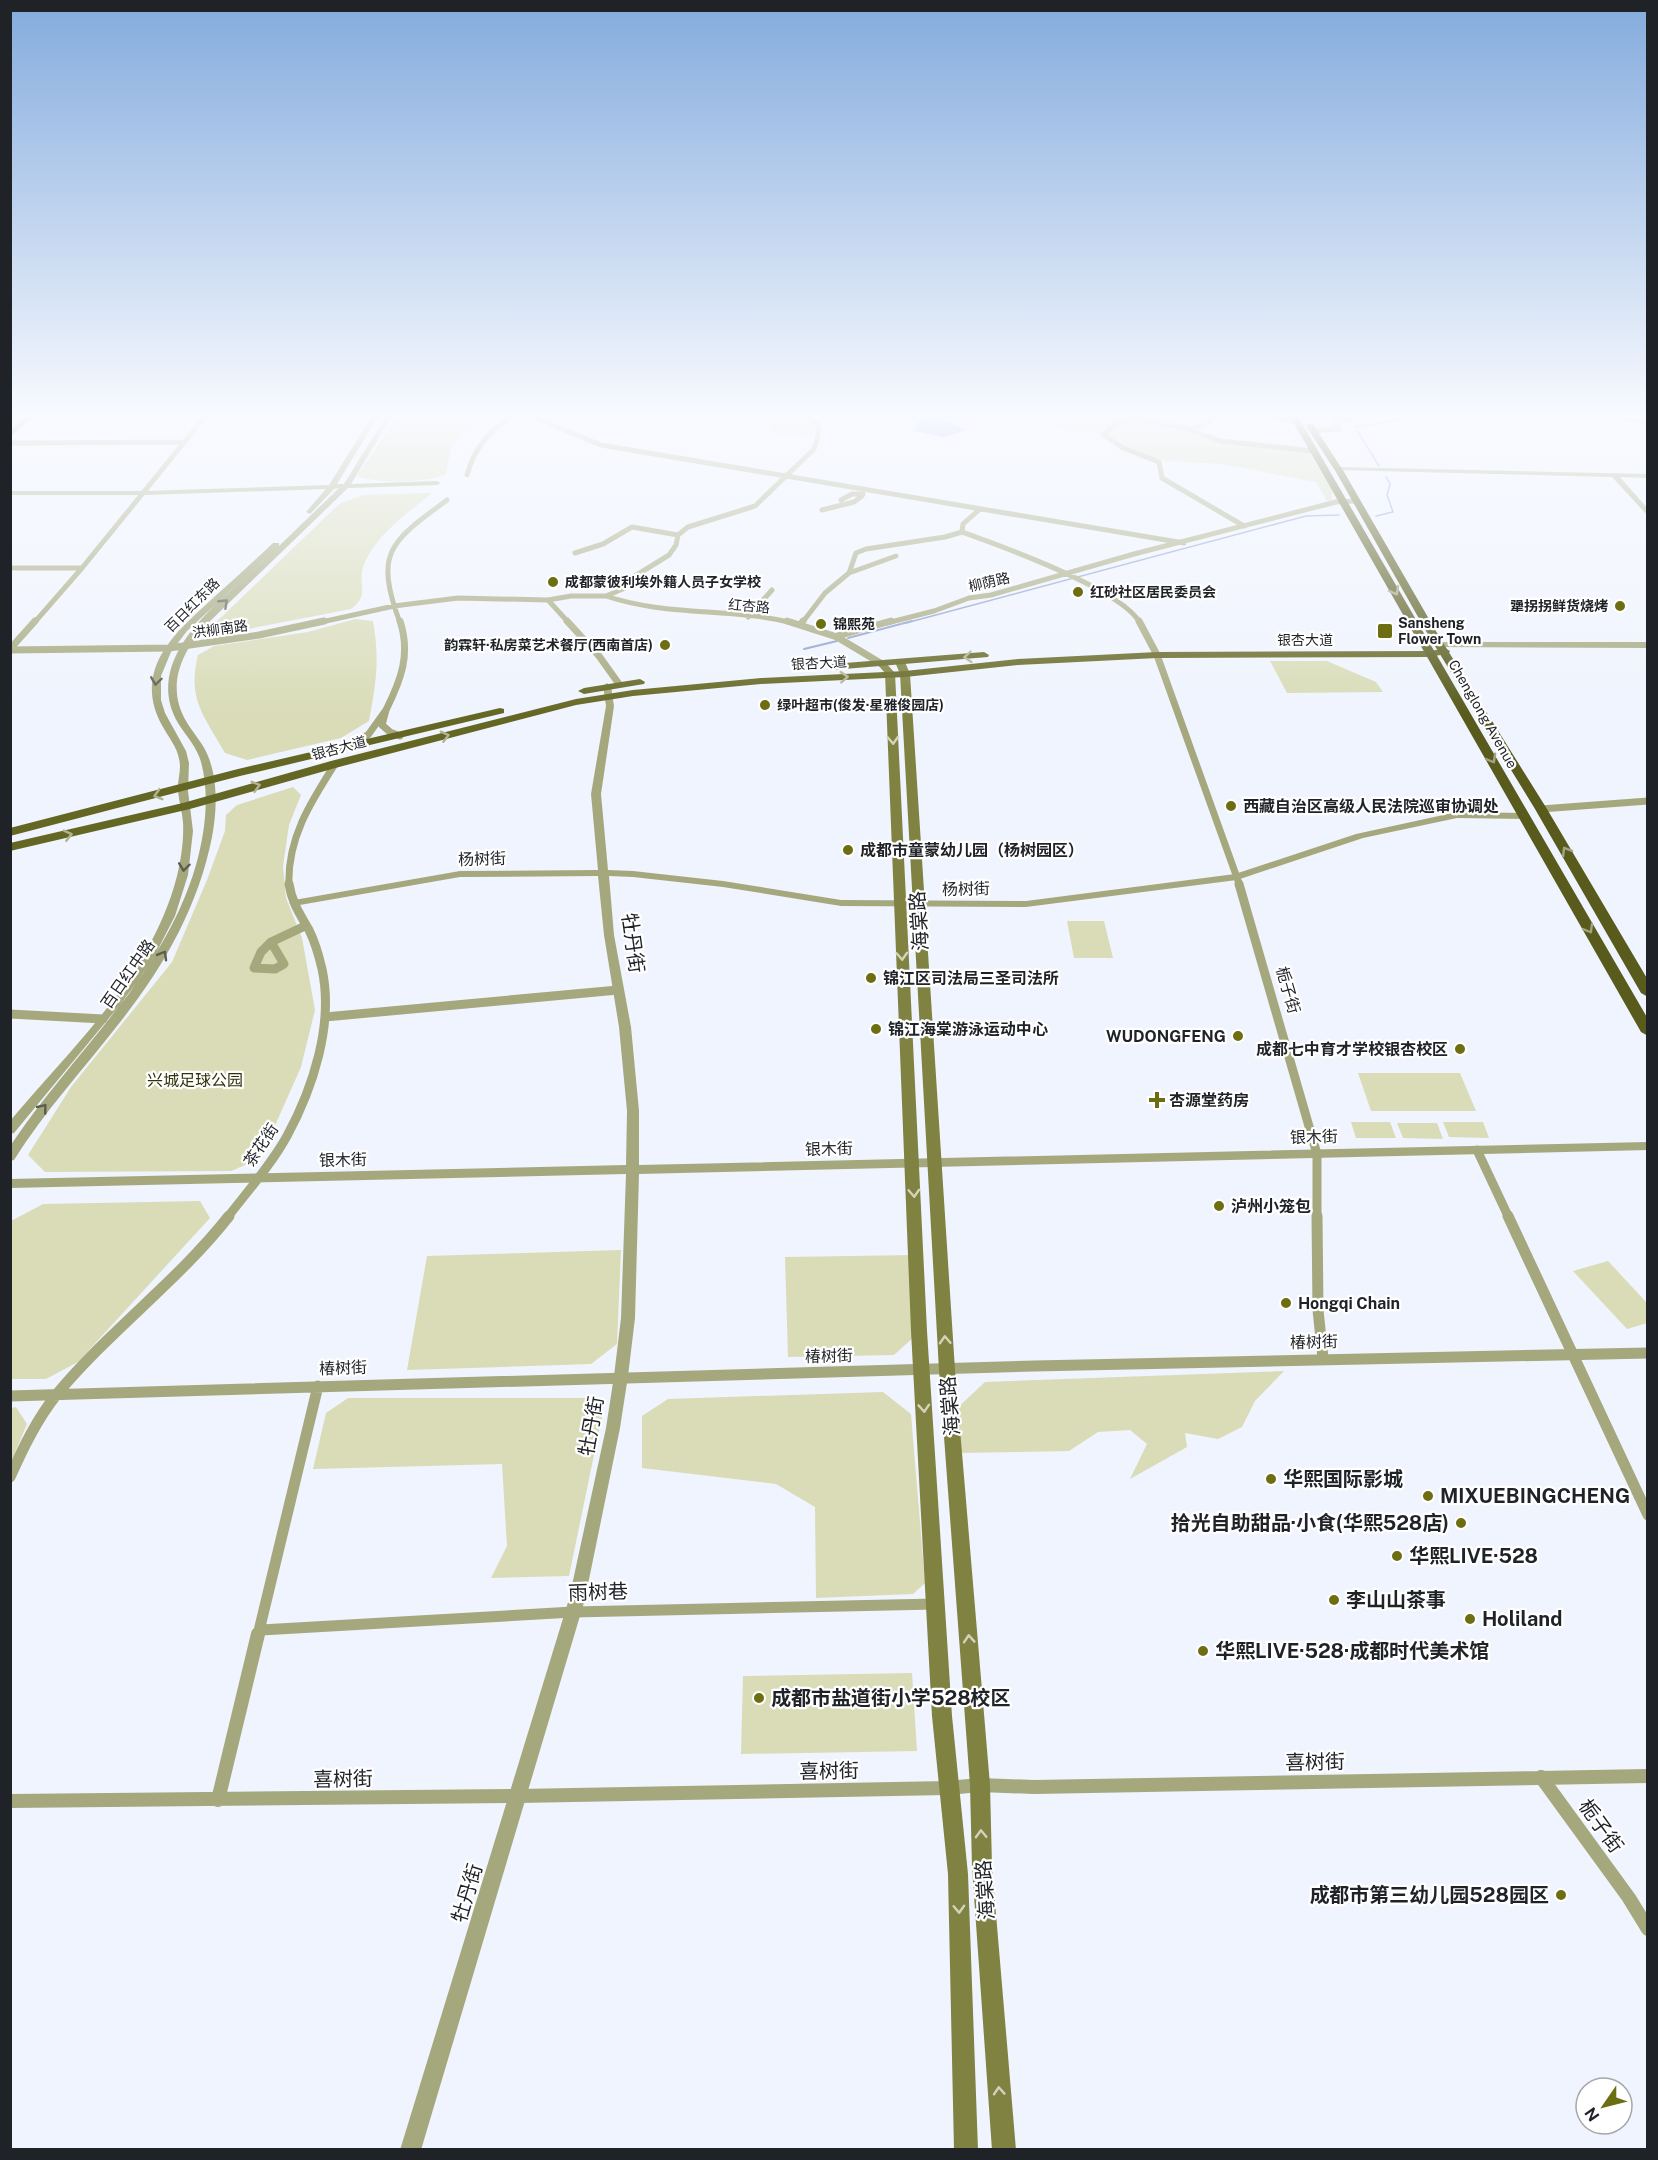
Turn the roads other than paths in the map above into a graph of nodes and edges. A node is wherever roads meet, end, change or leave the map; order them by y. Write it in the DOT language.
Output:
graph roads {
  1 [pos="127,514"];
  2 [pos="305,514"];
  3 [pos="317,514"];
  4 [pos="429,514"];
  5 [pos="726,514"];
  6 [pos="975,514"];
  7 [pos="1013,514"];
  8 [pos="1223,514"];
  9 [pos="1296,514"];
  10 [pos="1357,514"];
  11 [pos="1358,514"];
  12 [pos="1244,526"];
  13 [pos="962,532"];
  14 [pos="678,536"];
  15 [pos="1184,543"];
  16 [pos="574,553"];
  17 [pos="896,556"];
  18 [pos="10,568"];
  19 [pos="82,568"];
  20 [pos="849,573"];
  21 [pos="1072,577"];
  22 [pos="772,590"];
  23 [pos="606,596"];
  24 [pos="548,600"];
  25 [pos="394,606"];
  26 [pos="748,617"];
  27 [pos="800,625"];
  28 [pos="837,636"];
  29 [pos="1647,645"];
  30 [pos="184,646"];
  31 [pos="169,648"];
  32 [pos="1443,648"];
  33 [pos="10,649"];
  34 [pos="1154,650"];
  35 [pos="1428,650"];
  36 [pos="1647,650"];
  37 [pos="895,668"];
  38 [pos="612,689"];
  39 [pos="386,710"];
  40 [pos="400,736"];
  41 [pos="340,748"];
  42 [pos="335,764"];
  43 [pos="208,781"];
  44 [pos="183,788"];
  45 [pos="209,800"];
  46 [pos="1647,801"];
  47 [pos="186,806"];
  48 [pos="1541,809"];
  49 [pos="1525,816"];
  50 [pos="10,832"];
  51 [pos="10,847"];
  52 [pos="603,873"];
  53 [pos="1237,877"];
  54 [pos="294,903"];
  55 [pos="900,905"];
  56 [pos="918,905"];
  57 [pos="306,926"];
  58 [pos="270,941"];
  59 [pos="275,951"];
  60 [pos="260,954"];
  61 [pos="618,990"];
  62 [pos="1647,993"];
  63 [pos="10,1014"];
  64 [pos="325,1017"];
  65 [pos="104,1019"];
  66 [pos="1647,1032"];
  67 [pos="10,1130"];
  68 [pos="1647,1146"];
  69 [pos="1477,1150"];
  70 [pos="1317,1154"];
  71 [pos="10,1157"];
  72 [pos="912,1163"];
  73 [pos="935,1163"];
  74 [pos="631,1170"];
  75 [pos="256,1178"];
  76 [pos="10,1184"];
  77 [pos="1647,1353"];
  78 [pos="1572,1354"];
  79 [pos="1323,1358"];
  80 [pos="947,1370"];
  81 [pos="922,1371"];
  82 [pos="621,1376"];
  83 [pos="318,1386"];
  84 [pos="57,1395"];
  85 [pos="10,1396"];
  86 [pos="10,1477"];
  87 [pos="1647,1515"];
  88 [pos="937,1604"];
  89 [pos="573,1612"];
  90 [pos="261,1630"];
  91 [pos="1647,1776"];
  92 [pos="1542,1777"];
  93 [pos="980,1785"];
  94 [pos="947,1788"];
  95 [pos="519,1796"];
  96 [pos="218,1800"];
  97 [pos="10,1801"];
  98 [pos="1647,1929"];
  99 [pos="410,2150"];
  100 [pos="966,2150"];
  101 [pos="1004,2150"];
  1 -- 19 [label="street"];
  2 -- 31 [label="street, 百日红东路"];
  30 -- 3 [label="street, 百日红东路, one-way"];
  4 -- 25 [label="street"];
  5 -- 14 [label="street"];
  6 -- 13 [label="street"];
  7 -- 15 [label="street"];
  8 -- 12 [label="street"];
  9 -- 12 [label="street, 柳荫路"];
  10 -- 35 [label="highway, Chenglong Avenue, one-way"];
  11 -- 32 [label="highway, Chenglong Avenue"];
  12 -- 15 [label="street, 柳荫路"];
  13 -- 20 [label="street"];
  13 -- 21 [label="street, 栀子街"];
  14 -- 16 [label="street"];
  14 -- 23 [label="street"];
  15 -- 21 [label="street, 柳荫路"];
  17 -- 20 [label="street"];
  18 -- 19 [label="street"];
  19 -- 33 [label="street"];
  20 -- 27 [label="street"];
  21 -- 28 [label="street, 柳荫路"];
  21 -- 34 [label="street, 栀子街"];
  22 -- 26 [label="street"];
  23 -- 24 [label="street, 红杏路"];
  23 -- 26 [label="street, 红杏路"];
  24 -- 25 [label="street, 洪柳南路"];
  24 -- 38 [label="street"];
  25 -- 30 [label="street, 洪柳南路"];
  25 -- 39 [label="street"];
  26 -- 27 [label="street, 红杏路"];
  27 -- 28 [label="street, 红杏路"];
  28 -- 37 [label="street, 红杏路"];
  29 -- 32 [label="street, 银杏大道"];
  30 -- 31 [label="street, 洪柳南路"];
  30 -- 43 [label="street, 百日红东路"];
  31 -- 33 [label="street, 洪柳南路"];
  31 -- 44 [label="street, 百日红东路, one-way"];
  32 -- 35 [label="main road, 银杏大道"];
  32 -- 36 [label="street, 银杏大道"];
  32 -- 48 [label="highway, Chenglong Avenue"];
  34 -- 35 [label="main road, 银杏大道"];
  34 -- 37 [label="main road, 银杏大道"];
  34 -- 53 [label="street, 栀子街"];
  35 -- 49 [label="highway, Chenglong Avenue, one-way"];
  37 -- 38 [label="main road, 银杏大道"];
  37 -- 55 [label="main road, 海棠路, one-way"];
  37 -- 56 [label="main road, 海棠路"];
  38 -- 40 [label="main road, 银杏大道"];
  42 -- 38 [label="main road, 银杏大道, one-way"];
  38 -- 52 [label="street, 牡丹街"];
  39 -- 40 [label="street"];
  39 -- 41 [label="street"];
  40 -- 41 [label="main road, 银杏大道"];
  41 -- 43 [label="main road, 银杏大道"];
  45 -- 42 [label="main road, 银杏大道, one-way"];
  42 -- 54 [label="street, 茶花街"];
  43 -- 44 [label="main road, 银杏大道"];
  43 -- 45 [label="street, 百日红中路"];
  44 -- 47 [label="street, 百日红中路"];
  44 -- 50 [label="main road, 银杏大道, one-way"];
  45 -- 47 [label="main road, 银杏大道"];
  71 -- 45 [label="street, 百日红中路, one-way"];
  46 -- 48 [label="street"];
  51 -- 47 [label="main road, 银杏大道, one-way"];
  47 -- 65 [label="street, 百日红中路, one-way"];
  62 -- 48 [label="highway, Chenglong Avenue, one-way"];
  49 -- 53 [label="street, 杨树街"];
  49 -- 66 [label="highway, Chenglong Avenue, one-way"];
  52 -- 54 [label="street, 杨树街"];
  52 -- 55 [label="street, 杨树街"];
  52 -- 61 [label="street, 牡丹街"];
  53 -- 56 [label="street, 杨树街"];
  53 -- 70 [label="street, 栀子街"];
  54 -- 57 [label="street, 茶花街"];
  55 -- 56 [label="street, 杨树街"];
  55 -- 72 [label="main road, 海棠路, one-way"];
  56 -- 73 [label="main road, 海棠路"];
  57 -- 58 [label="street"];
  57 -- 64 [label="street, 茶花街"];
  58 -- 59 [label="street"];
  58 -- 60 [label="street"];
  59 -- 60 [label="street"];
  59 -- 60 [label="street"];
  61 -- 64 [label="street"];
  61 -- 74 [label="street, 牡丹街"];
  63 -- 65 [label="street"];
  64 -- 75 [label="street, 茶花街"];
  65 -- 67 [label="street, 百日红中路"];
  68 -- 69 [label="street, 银木街"];
  69 -- 70 [label="street, 银木街"];
  69 -- 78 [label="street"];
  70 -- 73 [label="street, 银木街"];
  70 -- 79 [label="street, 栀子街"];
  72 -- 73 [label="street, 银木街"];
  72 -- 74 [label="street, 银木街"];
  72 -- 81 [label="main road, 海棠路, one-way"];
  80 -- 73 [label="main road, 海棠路, one-way"];
  74 -- 75 [label="street, 银木街"];
  74 -- 82 [label="street, 牡丹街"];
  75 -- 76 [label="street, 银木街"];
  75 -- 84 [label="street, 茶花街"];
  77 -- 78 [label="street, 椿树街"];
  78 -- 79 [label="street, 椿树街"];
  78 -- 87 [label="street"];
  79 -- 80 [label="street, 椿树街"];
  80 -- 81 [label="street, 椿树街"];
  93 -- 80 [label="main road, 海棠路, one-way"];
  81 -- 82 [label="street, 椿树街"];
  81 -- 88 [label="main road, 海棠路, one-way"];
  82 -- 83 [label="street, 椿树街"];
  82 -- 89 [label="street, 牡丹街"];
  83 -- 84 [label="street, 椿树街"];
  83 -- 90 [label="street"];
  84 -- 85 [label="street, 椿树街"];
  84 -- 86 [label="street, 茶花街"];
  88 -- 89 [label="street, 雨树巷"];
  88 -- 94 [label="main road, 海棠路"];
  89 -- 90 [label="street, 雨树巷"];
  89 -- 95 [label="street, 牡丹街"];
  90 -- 96 [label="street"];
  91 -- 92 [label="street, 喜树街"];
  92 -- 93 [label="street, 喜树街"];
  92 -- 98 [label="street, 栀子街"];
  93 -- 94 [label="street, 喜树街"];
  101 -- 93 [label="main road, 海棠路, one-way"];
  94 -- 95 [label="street, 喜树街"];
  94 -- 100 [label="main road, 海棠路, one-way"];
  95 -- 96 [label="street, 喜树街"];
  95 -- 99 [label="street, 牡丹街"];
  96 -- 97 [label="street, 喜树街"];
}
